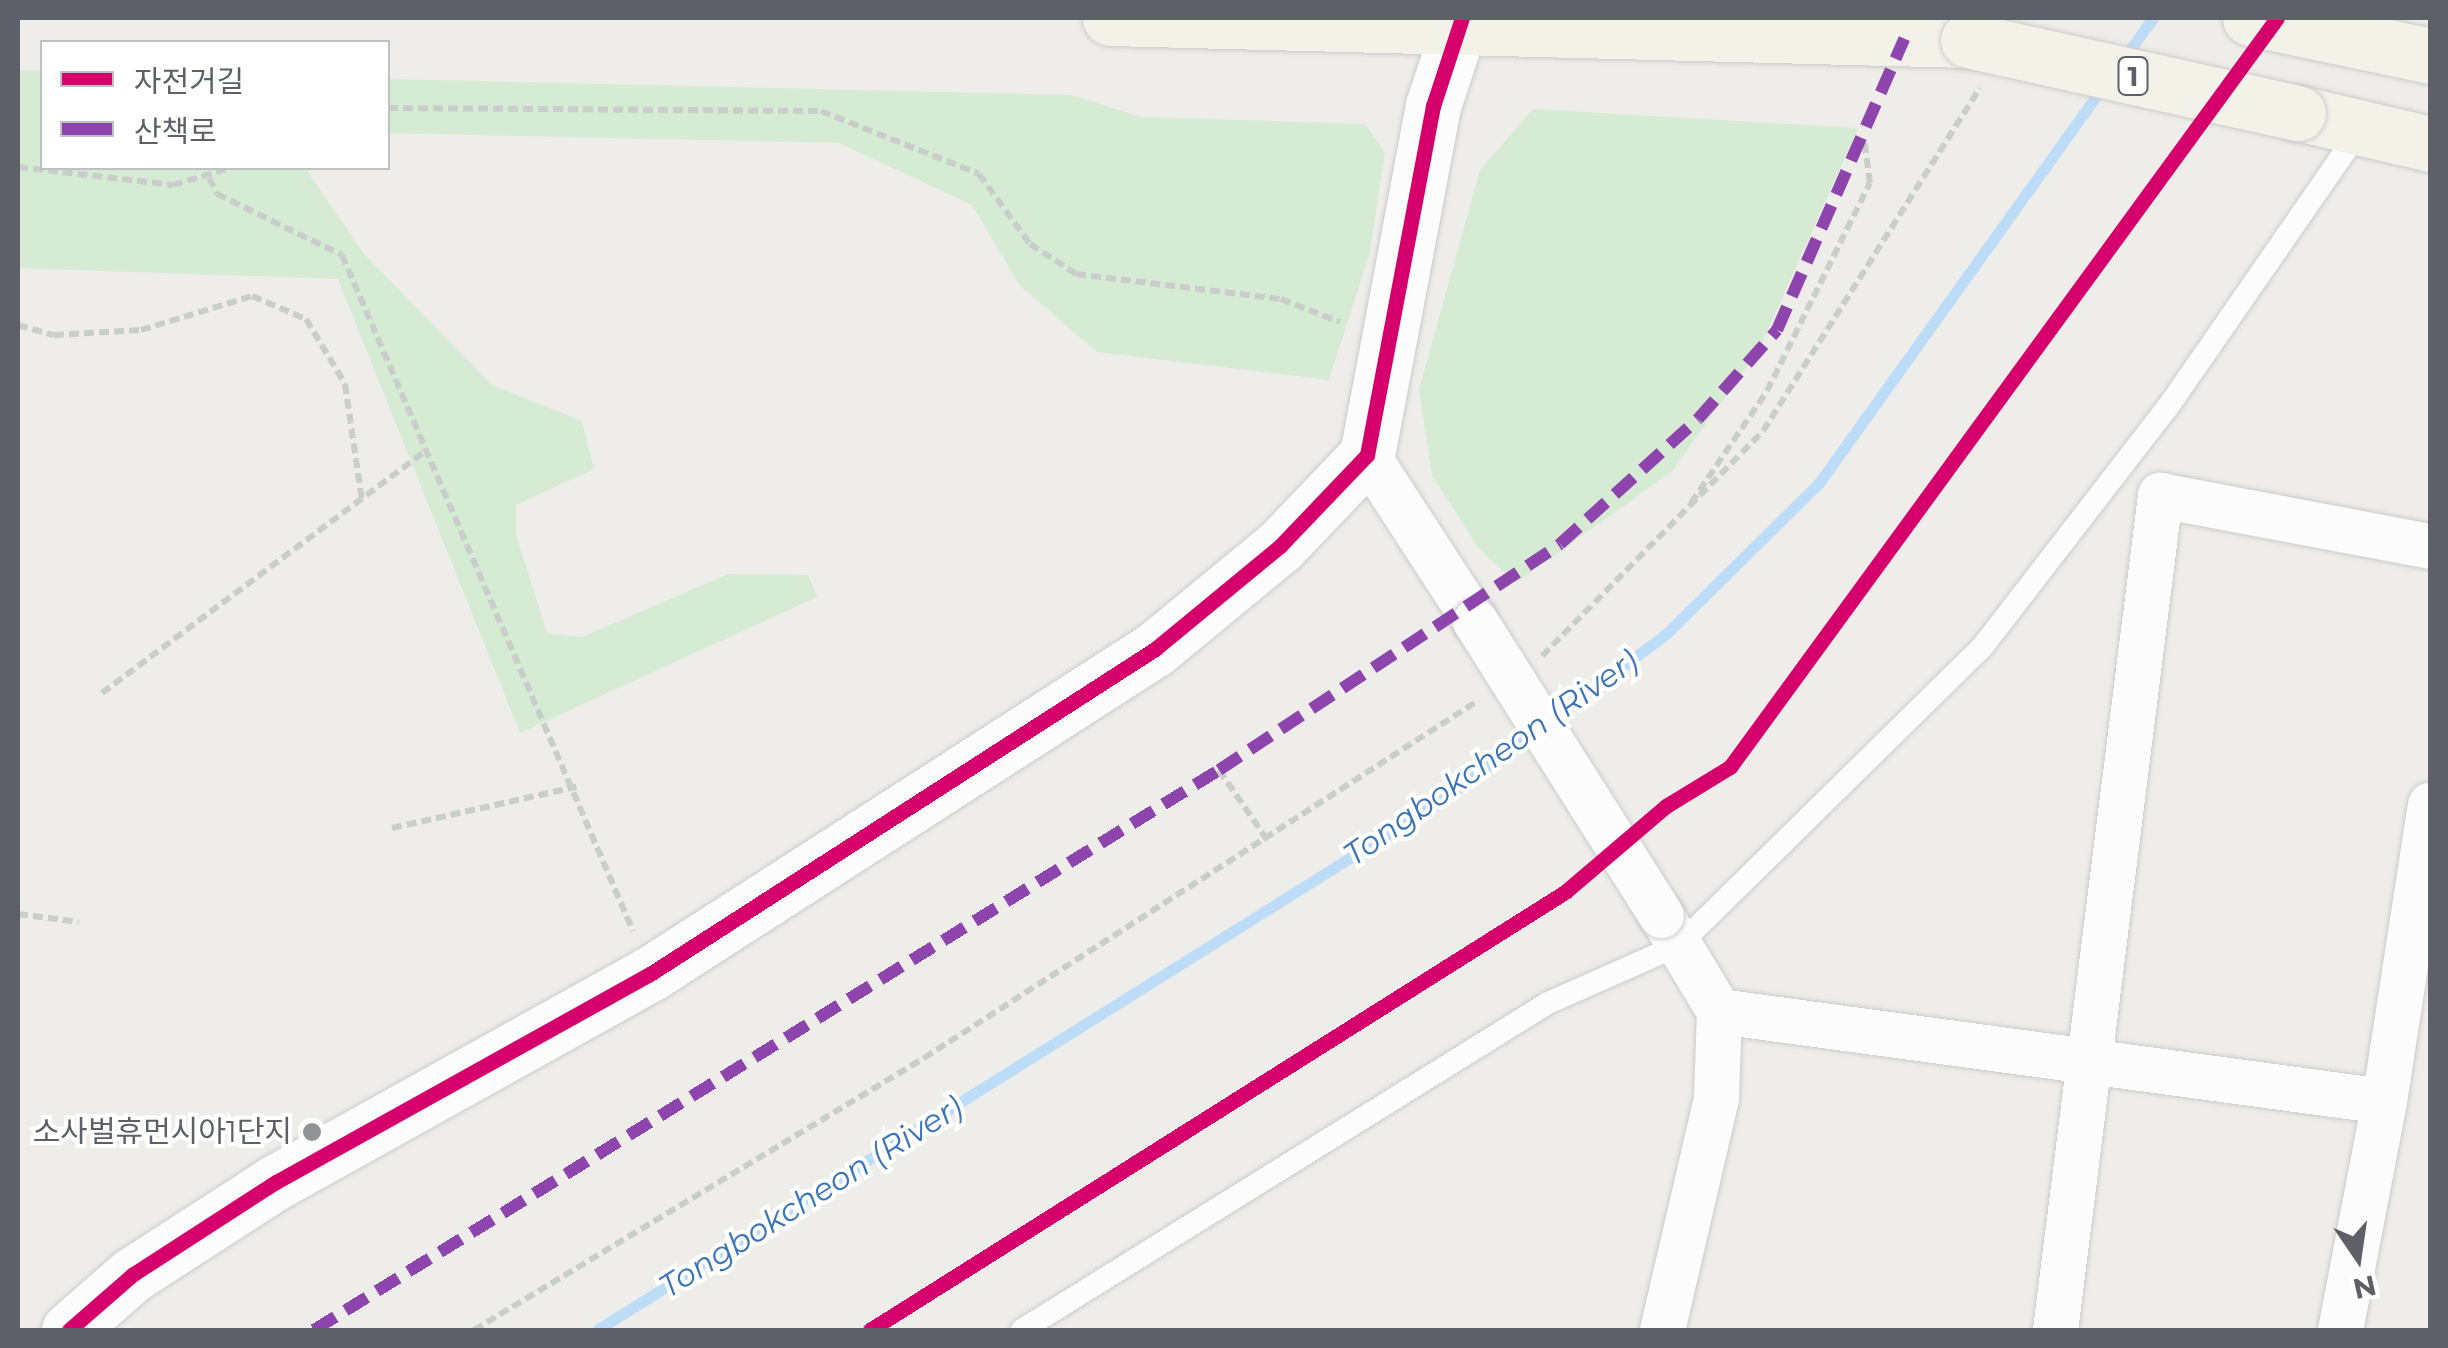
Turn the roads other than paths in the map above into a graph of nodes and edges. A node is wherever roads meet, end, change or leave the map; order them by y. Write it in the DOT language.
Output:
graph roads {
  1 [pos="1110,18"];
  2 [pos="2250,18"];
  3 [pos="1459,24"];
  4 [pos="2430,56"];
  5 [pos="2364,124"];
  6 [pos="2430,144"];
  7 [pos="1367,455"];
  8 [pos="2430,546"];
  9 [pos="2430,805"];
  10 [pos="1670,930"];
  11 [pos="1719,1011"];
  12 [pos="2092,1065"];
  13 [pos="2384,1101"];
  14 [pos="69,1330"];
  15 [pos="1022,1330"];
  16 [pos="1662,1330"];
  17 [pos="2055,1330"];
  18 [pos="2340,1330"];
  1 -- 3 [label="main road, 1"];
  2 -- 4 [label="main road"];
  3 -- 5 [label="main road, 1, bridge"];
  3 -- 7 [label="street"];
  5 -- 6 [label="main road, 1"];
  5 -- 10 [label="lane"];
  7 -- 10 [label="street, bridge"];
  7 -- 14 [label="street"];
  8 -- 12 [label="street"];
  9 -- 13 [label="street"];
  10 -- 11 [label="street"];
  10 -- 15 [label="lane"];
  11 -- 12 [label="street"];
  11 -- 16 [label="street"];
  12 -- 13 [label="street"];
  12 -- 17 [label="street"];
  13 -- 18 [label="street"];
}
